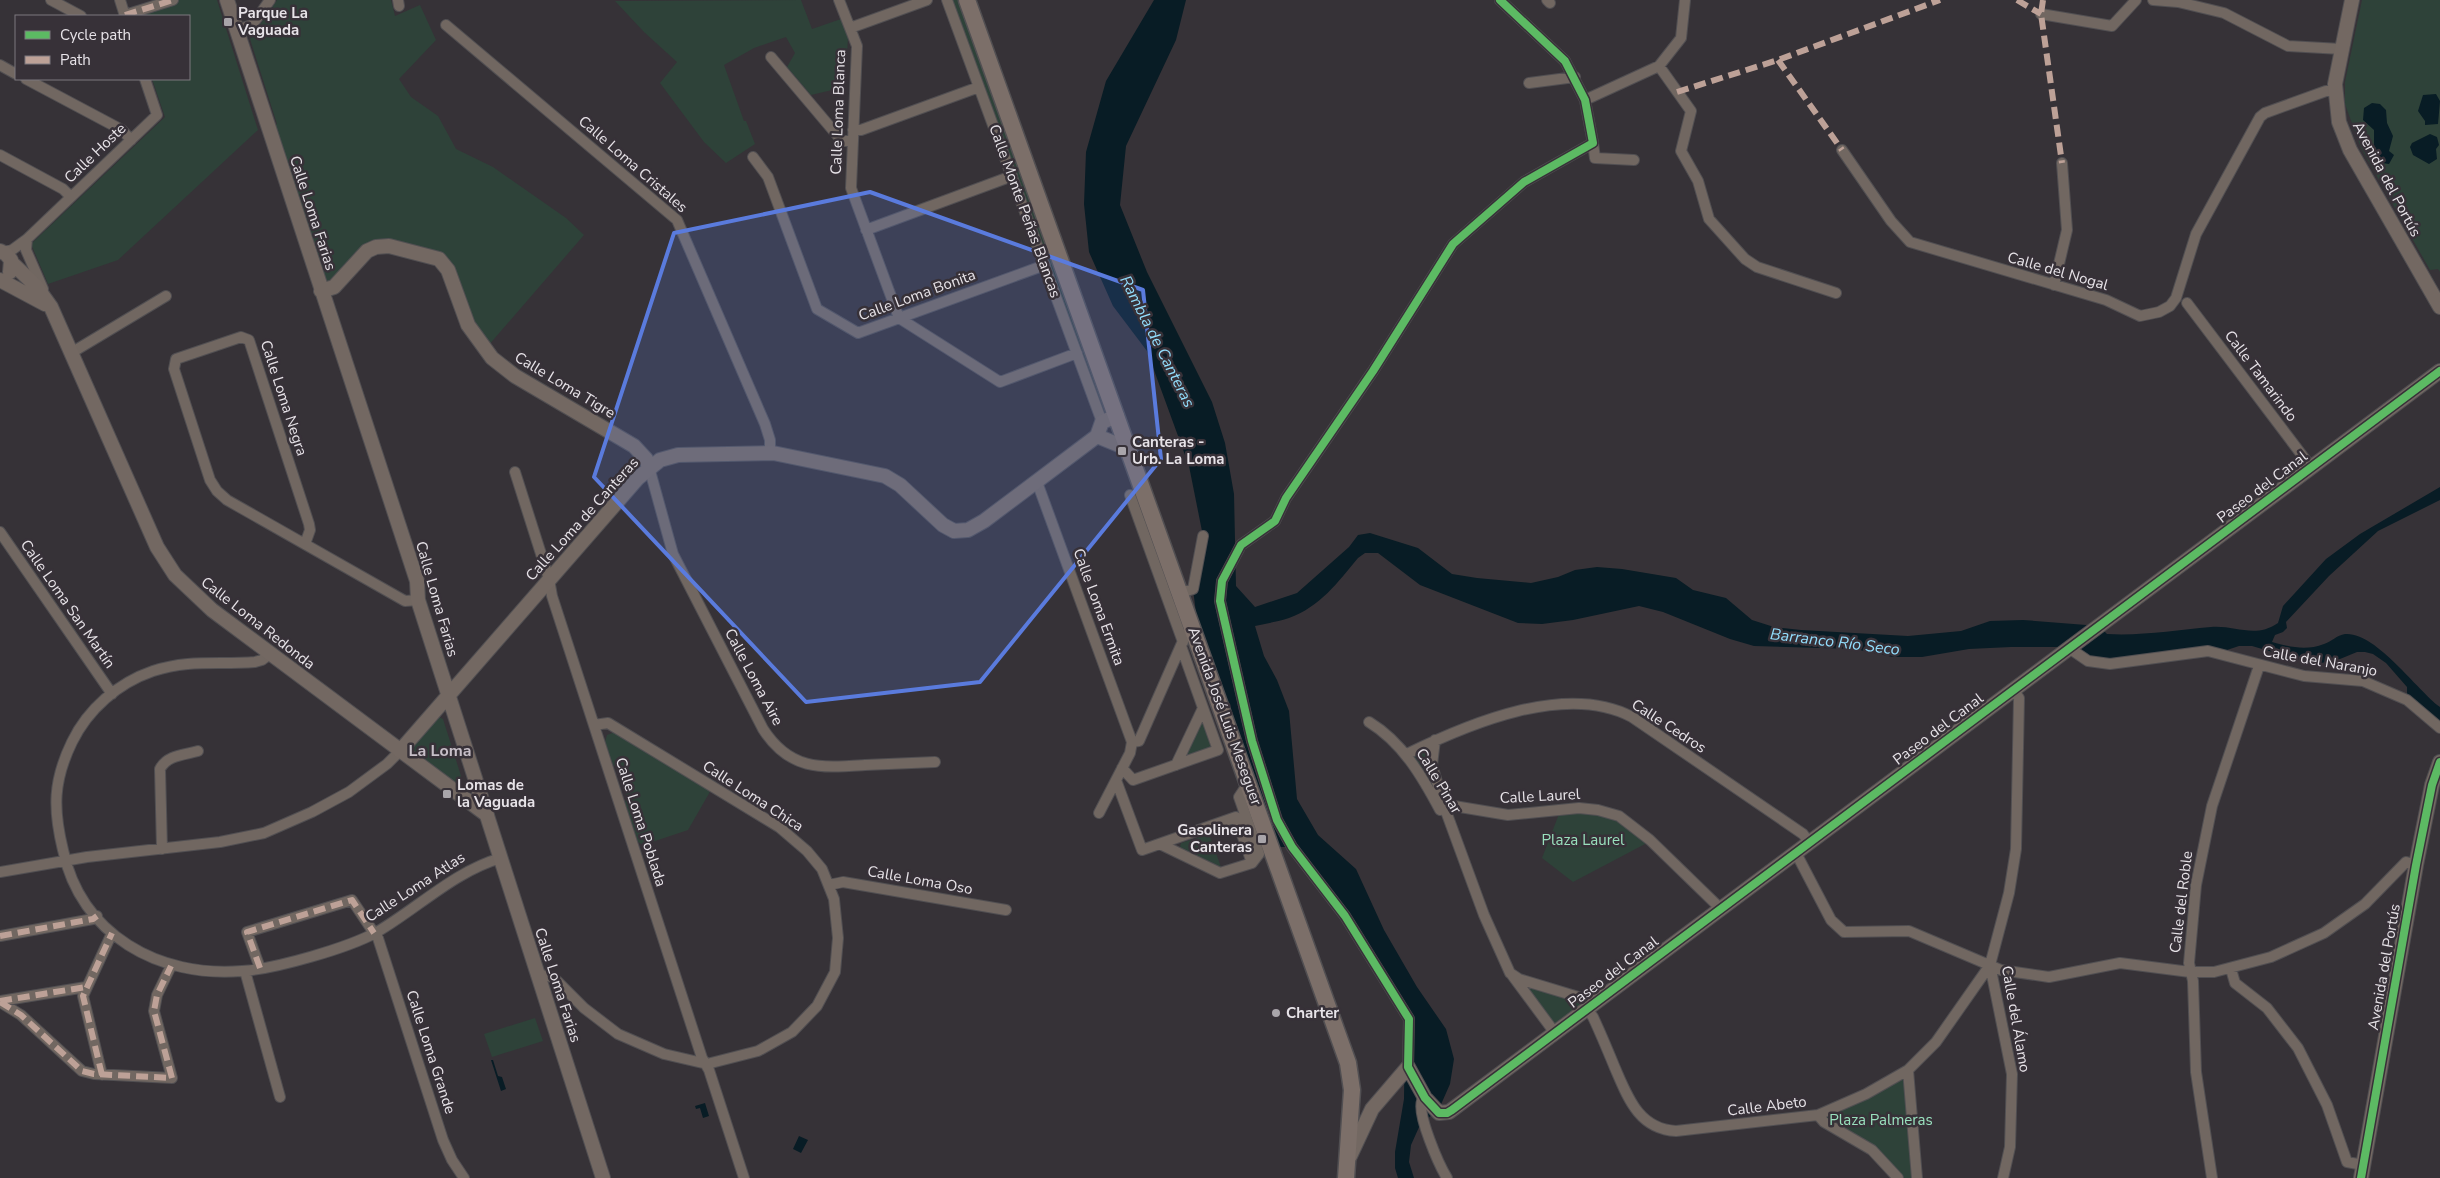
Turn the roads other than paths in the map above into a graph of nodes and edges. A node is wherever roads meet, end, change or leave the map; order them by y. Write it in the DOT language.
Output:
graph roads {
  1 [pos="50,0"];
  2 [pos="120,0"];
  3 [pos="173,0"];
  4 [pos="227,0"];
  5 [pos="270,0"];
  6 [pos="839,0"];
  7 [pos="927,0"];
  8 [pos="947,0"];
  9 [pos="967,0"];
  10 [pos="1500,0"];
  11 [pos="1685,0"];
  12 [pos="2136,0"];
  13 [pos="2153,0"];
  14 [pos="2352,0"];
  15 [pos="2041,14"];
  16 [pos="79,15"];
  17 [pos="125,15"];
  18 [pos="128,15"];
  19 [pos="446,25"];
  20 [pos="850,28"];
  21 [pos="237,30"];
  22 [pos="2342,49"];
  23 [pos="771,57"];
  24 [pos="0,65"];
  25 [pos="1659,66"];
  26 [pos="15,73"];
  27 [pos="1576,78"];
  28 [pos="28,80"];
  29 [pos="145,80"];
  30 [pos="1529,83"];
  31 [pos="979,87"];
  32 [pos="2335,92"];
  33 [pos="1586,100"];
  34 [pos="853,130"];
  35 [pos="131,140"];
  36 [pos="853,141"];
  37 [pos="1593,143"];
  38 [pos="1842,150"];
  39 [pos="0,156"];
  40 [pos="753,157"];
  41 [pos="1634,160"];
  42 [pos="2062,163"];
  43 [pos="1012,176"];
  44 [pos="71,197"];
  45 [pos="866,230"];
  46 [pos="27,239"];
  47 [pos="1,252"];
  48 [pos="12,263"];
  49 [pos="1045,265"];
  50 [pos="0,280"];
  51 [pos="2054,285"];
  52 [pos="321,291"];
  53 [pos="39,293"];
  54 [pos="1836,293"];
  55 [pos="166,296"];
  56 [pos="2188,303"];
  57 [pos="2440,307"];
  58 [pos="899,318"];
  59 [pos="71,353"];
  60 [pos="1077,353"];
  61 [pos="2440,371"];
  62 [pos="1110,419"];
  63 [pos="1097,436"];
  64 [pos="1127,442"];
  65 [pos="770,453"];
  66 [pos="649,467"];
  67 [pos="2311,468"];
  68 [pos="515,472"];
  69 [pos="1037,482"];
  70 [pos="1130,495"];
  71 [pos="0,532"];
  72 [pos="1203,536"];
  73 [pos="305,544"];
  74 [pos="549,580"];
  75 [pos="1180,593"];
  76 [pos="418,600"];
  77 [pos="1186,640"];
  78 [pos="2069,648"];
  79 [pos="270,654"];
  80 [pos="2259,666"];
  81 [pos="2013,690"];
  82 [pos="112,694"];
  83 [pos="449,695"];
  84 [pos="1203,708"];
  85 [pos="1369,722"];
  86 [pos="594,725"];
  87 [pos="2440,728"];
  88 [pos="1434,740"];
  89 [pos="1132,742"];
  90 [pos="400,751"];
  91 [pos="198,752"];
  92 [pos="1407,754"];
  93 [pos="935,762"];
  94 [pos="2440,762"];
  95 [pos="1176,765"];
  96 [pos="1122,768"];
  97 [pos="474,774"];
  98 [pos="1116,780"];
  99 [pos="1249,782"];
  100 [pos="455,792"];
  101 [pos="1444,806"];
  102 [pos="1099,813"];
  103 [pos="487,815"];
  104 [pos="1455,839"];
  105 [pos="1810,842"];
  106 [pos="1160,844"];
  107 [pos="162,849"];
  108 [pos="1796,853"];
  109 [pos="501,858"];
  110 [pos="64,861"];
  111 [pos="1252,863"];
  112 [pos="2416,865"];
  113 [pos="0,872"];
  114 [pos="829,885"];
  115 [pos="1720,909"];
  116 [pos="1006,910"];
  117 [pos="97,916"];
  118 [pos="112,933"];
  119 [pos="375,933"];
  120 [pos="0,936"];
  121 [pos="1990,964"];
  122 [pos="171,966"];
  123 [pos="260,968"];
  124 [pos="2231,969"];
  125 [pos="245,971"];
  126 [pos="2190,972"];
  127 [pos="1510,973"];
  128 [pos="539,976"];
  129 [pos="86,987"];
  130 [pos="0,1002"];
  131 [pos="1589,1008"];
  132 [pos="1555,1033"];
  133 [pos="706,1064"];
  134 [pos="1408,1067"];
  135 [pos="1908,1070"];
  136 [pos="102,1075"];
  137 [pos="280,1097"];
  138 [pos="1425,1098"];
  139 [pos="1818,1115"];
  140 [pos="1347,1171"];
  141 [pos="2362,1171"];
  142 [pos="464,1178"];
  143 [pos="603,1178"];
  144 [pos="744,1178"];
  145 [pos="1448,1178"];
  146 [pos="1898,1178"];
  147 [pos="1917,1178"];
  148 [pos="2003,1178"];
  149 [pos="2212,1178"];
  1 -- 16 [label="street"];
  2 -- 17 [label="street"];
  3 -- 18 [label="street"];
  4 -- 21 [label="street, Calle Loma Farias"];
  5 -- 21 [label="street"];
  6 -- 20 [label="street, Calle Loma Blanca"];
  7 -- 20 [label="street"];
  8 -- 31 [label="street, Calle Monte Peñas Blancas"];
  9 -- 62 [label="main road, Calle Monte Peñas Blancas"];
  10 -- 27 [label="street"];
  11 -- 25 [label="street"];
  12 -- 15 [label="street"];
  13 -- 22 [label="street"];
  14 -- 22 [label="street, Avenida del Portús"];
  19 -- 65 [label="street, Calle Loma Cristales"];
  20 -- 34 [label="street, Calle Loma Blanca"];
  21 -- 52 [label="street, Calle Loma Farias"];
  22 -- 32 [label="street, Avenida del Portús"];
  23 -- 36 [label="street"];
  24 -- 26 [label="street"];
  25 -- 33 [label="street"];
  25 -- 54 [label="street"];
  27 -- 30 [label="street"];
  27 -- 33 [label="street"];
  28 -- 35 [label="street"];
  29 -- 35 [label="street, Calle Hoste"];
  31 -- 34 [label="street"];
  31 -- 43 [label="street, Calle Monte Peñas Blancas"];
  32 -- 51 [label="street, Calle del Nogal"];
  32 -- 57 [label="street, Avenida del Portús"];
  33 -- 37 [label="street"];
  34 -- 36 [label="street, Calle Loma Blanca"];
  35 -- 44 [label="street, Calle Hoste"];
  36 -- 45 [label="street, Calle Loma Blanca"];
  37 -- 41 [label="street"];
  37 -- 134 [label="street"];
  38 -- 51 [label="street, Calle del Nogal"];
  39 -- 44 [label="street"];
  40 -- 58 [label="street, Calle Loma Bonita"];
  42 -- 51 [label="street"];
  43 -- 45 [label="street"];
  43 -- 49 [label="street, Calle Monte Peñas Blancas"];
  44 -- 46 [label="street, Calle Hoste"];
  45 -- 58 [label="street, Calle Loma Blanca"];
  46 -- 47 [label="street, Calle Hoste"];
  46 -- 48 [label="street, Calle Hoste"];
  46 -- 53 [label="street"];
  47 -- 48 [label="street"];
  48 -- 50 [label="street"];
  48 -- 53 [label="street"];
  49 -- 58 [label="street, Calle Loma Bonita"];
  49 -- 60 [label="street, Calle Monte Peñas Blancas"];
  50 -- 53 [label="street"];
  52 -- 66 [label="street, Calle Loma Tigre"];
  52 -- 76 [label="street, Calle Loma Farias"];
  53 -- 59 [label="street, Calle Loma Redonda"];
  55 -- 59 [label="street"];
  56 -- 67 [label="street, Calle Tamarindo"];
  58 -- 60 [label="street"];
  59 -- 79 [label="street, Calle Loma Redonda"];
  60 -- 62 [label="street, Calle Monte Peñas Blancas"];
  61 -- 67 [label="street, Paseo del Canal"];
  62 -- 63 [label="street"];
  62 -- 64 [label="main road, Avenida José Luis Meseguer"];
  63 -- 64 [label="street"];
  63 -- 69 [label="street, Calle Loma de Canteras"];
  64 -- 75 [label="main road, Avenida José Luis Meseguer"];
  65 -- 66 [label="street, Calle Loma de Canteras"];
  65 -- 69 [label="street, Calle Loma de Canteras"];
  66 -- 74 [label="street, Calle Loma de Canteras"];
  66 -- 93 [label="street, Calle Loma Aire"];
  67 -- 78 [label="street, Paseo del Canal"];
  68 -- 74 [label="street, Calle Loma Poblada"];
  69 -- 89 [label="street, Calle Loma Ermita"];
  70 -- 77 [label="street"];
  71 -- 82 [label="street, Calle Loma San Martín"];
  72 -- 75 [label="street"];
  73 -- 73 [label="street, Calle Loma Negra"];
  73 -- 76 [label="street, Calle Loma Negra"];
  74 -- 83 [label="street, Calle Loma de Canteras"];
  74 -- 86 [label="street, Calle Loma Poblada"];
  75 -- 77 [label="main road, Avenida José Luis Meseguer"];
  76 -- 83 [label="street, Calle Loma Farias"];
  77 -- 84 [label="street"];
  77 -- 89 [label="street"];
  77 -- 99 [label="main road, Avenida José Luis Meseguer"];
  78 -- 80 [label="street, Calle del Naranjo"];
  78 -- 81 [label="street, Paseo del Canal"];
  79 -- 82 [label="street, Calle Loma Atlas"];
  79 -- 90 [label="street, Calle Loma Redonda"];
  80 -- 87 [label="street, Calle del Naranjo"];
  80 -- 126 [label="street, Calle del Roble"];
  81 -- 105 [label="street, Paseo del Canal"];
  81 -- 121 [label="street, Calle del Álamo"];
  82 -- 110 [label="street, Calle Loma Atlas"];
  83 -- 90 [label="street, Calle Loma de Canteras"];
  83 -- 97 [label="street, Calle Loma Farias"];
  84 -- 95 [label="street"];
  84 -- 95 [label="street"];
  85 -- 92 [label="street, Calle Pinar"];
  86 -- 114 [label="street, Calle Loma Chica"];
  86 -- 133 [label="street, Calle Loma Poblada"];
  88 -- 92 [label="street, Calle Cedros"];
  88 -- 101 [label="street, Calle Pinar"];
  88 -- 105 [label="street, Calle Cedros"];
  89 -- 96 [label="street"];
  90 -- 100 [label="street, Calle Loma Redonda"];
  90 -- 107 [label="street, Calle Loma de Canteras"];
  91 -- 107 [label="street"];
  92 -- 104 [label="street, Calle Pinar"];
  94 -- 112 [label="street, Avenida del Portús"];
  95 -- 96 [label="street"];
  96 -- 98 [label="street"];
  97 -- 100 [label="street"];
  97 -- 103 [label="street, Calle Loma Farias"];
  98 -- 102 [label="street"];
  98 -- 106 [label="street"];
  99 -- 111 [label="street"];
  99 -- 140 [label="main road, Avenida José Luis Meseguer"];
  100 -- 103 [label="street, Calle Loma Redonda"];
  101 -- 104 [label="street, Calle Pinar"];
  101 -- 115 [label="street, Calle Laurel"];
  103 -- 109 [label="street, Calle Loma Farias"];
  104 -- 127 [label="street, Calle Pinar"];
  105 -- 108 [label="street, Paseo del Canal"];
  106 -- 111 [label="street"];
  106 -- 111 [label="street"];
  107 -- 110 [label="street, Calle Loma de Canteras"];
  108 -- 115 [label="street, Paseo del Canal"];
  108 -- 121 [label="street"];
  109 -- 119 [label="street, Calle Loma Atlas"];
  109 -- 128 [label="street, Calle Loma Farias"];
  110 -- 113 [label="street, Calle Loma de Canteras"];
  110 -- 117 [label="street, Calle Loma Atlas"];
  112 -- 124 [label="street"];
  112 -- 141 [label="street, Avenida del Portús"];
  114 -- 116 [label="street, Calle Loma Oso"];
  114 -- 133 [label="street, Calle Loma Chica"];
  115 -- 131 [label="street, Paseo del Canal"];
  117 -- 118 [label="street, Calle Loma Atlas"];
  117 -- 120 [label="street"];
  118 -- 122 [label="street, Calle Loma Atlas"];
  118 -- 129 [label="street"];
  119 -- 123 [label="street, Calle Loma Atlas"];
  119 -- 123 [label="street, Calle Loma Grande"];
  119 -- 142 [label="street, Calle Loma Grande"];
  121 -- 126 [label="street"];
  121 -- 135 [label="street, Calle Abeto"];
  121 -- 148 [label="street, Calle del Álamo"];
  122 -- 125 [label="street, Calle Loma Atlas"];
  122 -- 136 [label="street"];
  123 -- 125 [label="street, Calle Loma Atlas"];
  124 -- 126 [label="street"];
  124 -- 141 [label="street"];
  125 -- 137 [label="street"];
  126 -- 149 [label="street, Calle del Roble"];
  127 -- 131 [label="street"];
  127 -- 132 [label="street, Calle Pinar"];
  128 -- 133 [label="street, Calle Loma Chica"];
  128 -- 143 [label="street, Calle Loma Farias"];
  129 -- 130 [label="street"];
  129 -- 136 [label="street"];
  130 -- 136 [label="street"];
  131 -- 132 [label="street, Paseo del Canal"];
  131 -- 139 [label="street, Calle Abeto"];
  132 -- 138 [label="street, Paseo del Canal"];
  133 -- 144 [label="street, Calle Loma Poblada"];
  134 -- 138 [label="street"];
  134 -- 140 [label="street"];
  135 -- 139 [label="street, Calle Abeto"];
  135 -- 147 [label="street"];
  138 -- 145 [label="street"];
  139 -- 146 [label="street"];
}
